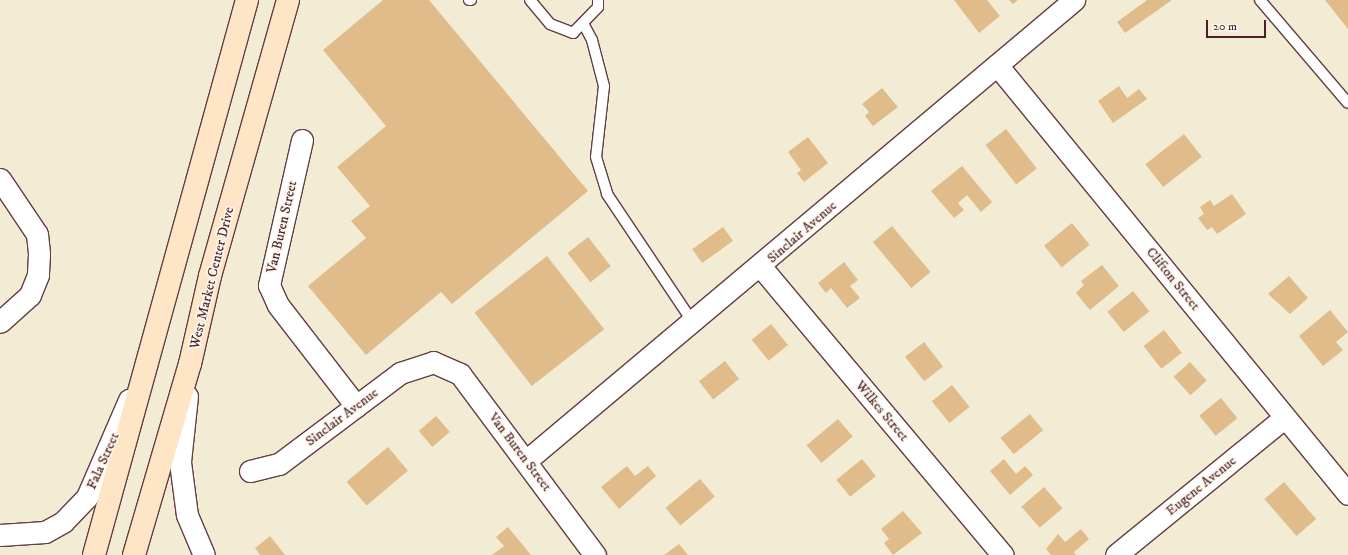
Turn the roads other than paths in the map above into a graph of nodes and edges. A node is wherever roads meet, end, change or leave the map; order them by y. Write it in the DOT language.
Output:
graph roads {
  1 [pos="248,0"];
  2 [pos="288,0"];
  3 [pos="530,0"];
  4 [pos="598,0"];
  5 [pos="1074,0"];
  6 [pos="1260,0"];
  7 [pos="583,23"];
  8 [pos="997,65"];
  9 [pos="1348,102"];
  10 [pos="302,140"];
  11 [pos="0,179"];
  12 [pos="761,267"];
  13 [pos="0,322"];
  14 [pos="694,324"];
  15 [pos="149,356"];
  16 [pos="433,362"];
  17 [pos="190,364"];
  18 [pos="356,406"];
  19 [pos="1285,417"];
  20 [pos="527,460"];
  21 [pos="250,471"];
  22 [pos="1348,494"];
  23 [pos="0,535"];
  24 [pos="94,555"];
  25 [pos="134,555"];
  26 [pos="204,555"];
  27 [pos="595,555"];
  28 [pos="1003,555"];
  29 [pos="1116,555"];
  1 -- 15 [label="main road"];
  2 -- 17 [label="main road, West Market Center Drive"];
  3 -- 7 [label="lane"];
  4 -- 7 [label="lane"];
  5 -- 8 [label="street, Sinclair Avenue"];
  6 -- 9 [label="lane"];
  7 -- 14 [label="lane"];
  8 -- 12 [label="street, Sinclair Avenue"];
  8 -- 19 [label="street, Clifton Street"];
  10 -- 18 [label="street, Van Buren Street"];
  11 -- 13 [label="street"];
  12 -- 14 [label="street, Sinclair Avenue"];
  12 -- 28 [label="street, Wilkes Street"];
  14 -- 20 [label="street, Sinclair Avenue"];
  15 -- 23 [label="street, Fala Street"];
  15 -- 24 [label="main road"];
  16 -- 18 [label="street, Sinclair Avenue"];
  16 -- 20 [label="street, Van Buren Street"];
  17 -- 25 [label="main road, West Market Center Drive"];
  17 -- 26 [label="street"];
  18 -- 21 [label="street, Sinclair Avenue"];
  19 -- 22 [label="street, Clifton Street"];
  19 -- 29 [label="street, Eugene Avenue"];
  20 -- 27 [label="street, Van Buren Street"];
}
